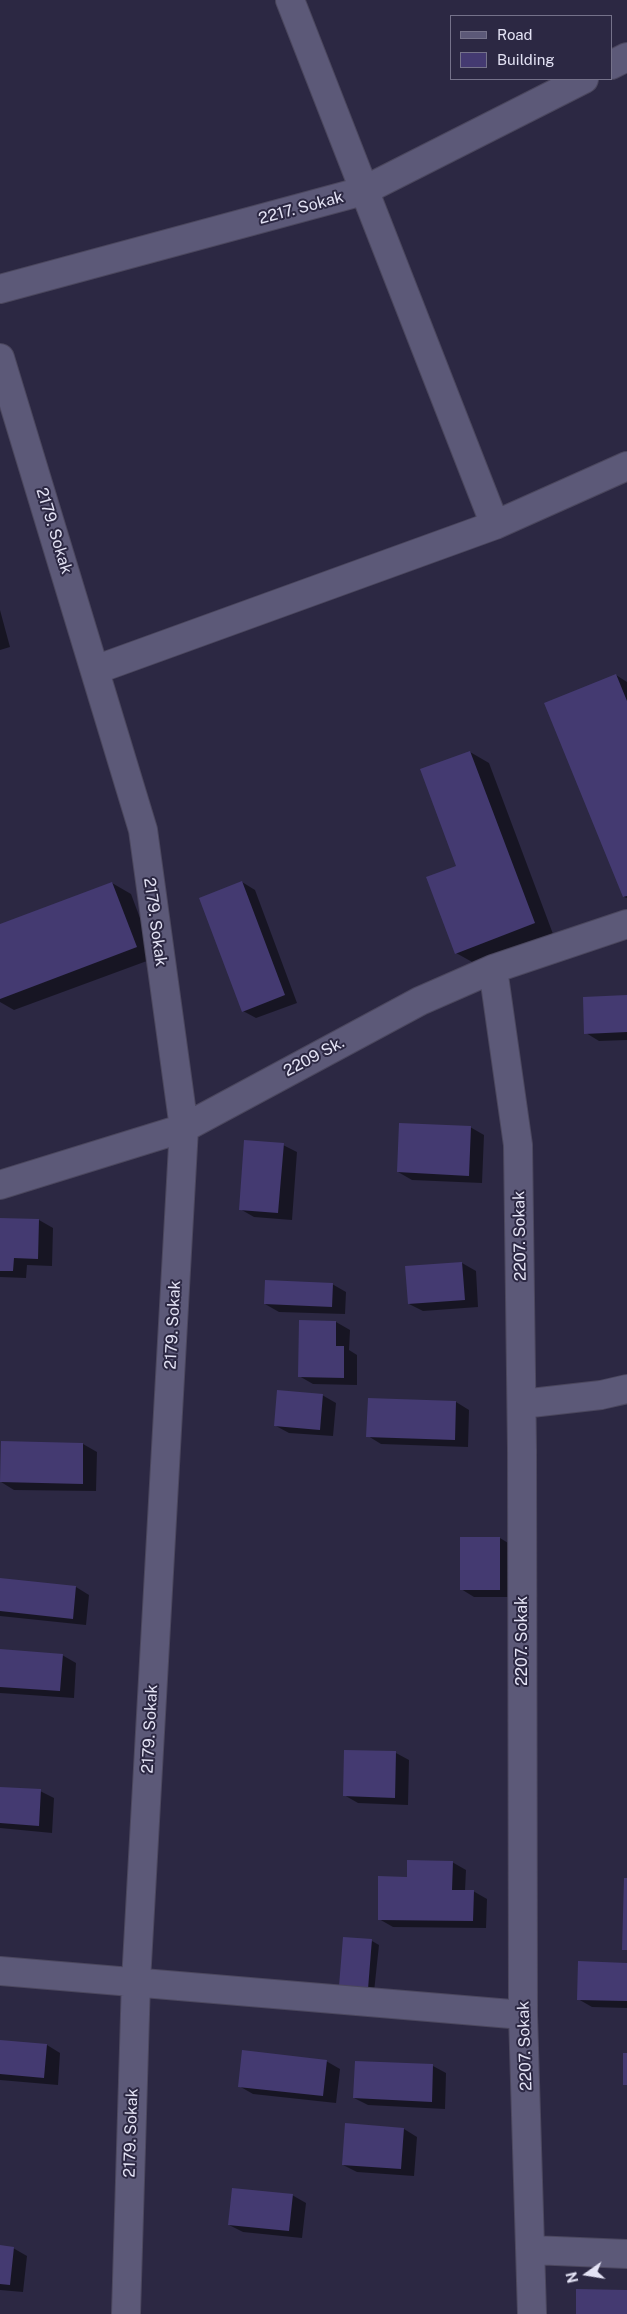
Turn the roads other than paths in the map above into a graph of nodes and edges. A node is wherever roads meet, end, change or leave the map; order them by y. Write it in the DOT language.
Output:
graph roads {
  1 [pos="290,0"];
  2 [pos="627,57"];
  3 [pos="612,64"];
  4 [pos="582,80"];
  5 [pos="363,191"];
  6 [pos="0,289"];
  7 [pos="0,358"];
  8 [pos="627,466"];
  9 [pos="496,525"];
  10 [pos="95,670"];
  11 [pos="627,924"];
  12 [pos="493,969"];
  13 [pos="184,1128"];
  14 [pos="0,1184"];
  15 [pos="627,1389"];
  16 [pos="522,1404"];
  17 [pos="0,1971"];
  18 [pos="136,1981"];
  19 [pos="523,2014"];
  20 [pos="532,2250"];
  21 [pos="627,2254"];
  22 [pos="126,2314"];
  23 [pos="532,2314"];
  1 -- 5 [label="street"];
  2 -- 3 [label="street"];
  4 -- 5 [label="street, 2217. Sokak"];
  5 -- 6 [label="street, 2217. Sokak"];
  5 -- 9 [label="street"];
  7 -- 10 [label="street, 2179. Sokak"];
  8 -- 9 [label="street"];
  9 -- 10 [label="street"];
  10 -- 13 [label="street, 2179. Sokak"];
  11 -- 12 [label="street, 2209 Sk."];
  12 -- 13 [label="street, 2209 Sk."];
  12 -- 16 [label="street, 2207. Sokak"];
  13 -- 14 [label="street, 2209 Sk."];
  13 -- 18 [label="street, 2179. Sokak"];
  15 -- 16 [label="street"];
  16 -- 19 [label="street, 2207. Sokak"];
  17 -- 18 [label="street"];
  18 -- 19 [label="street"];
  18 -- 22 [label="street, 2179. Sokak"];
  19 -- 20 [label="street, 2207. Sokak"];
  20 -- 21 [label="street"];
  20 -- 23 [label="street, 2207. Sokak"];
}
